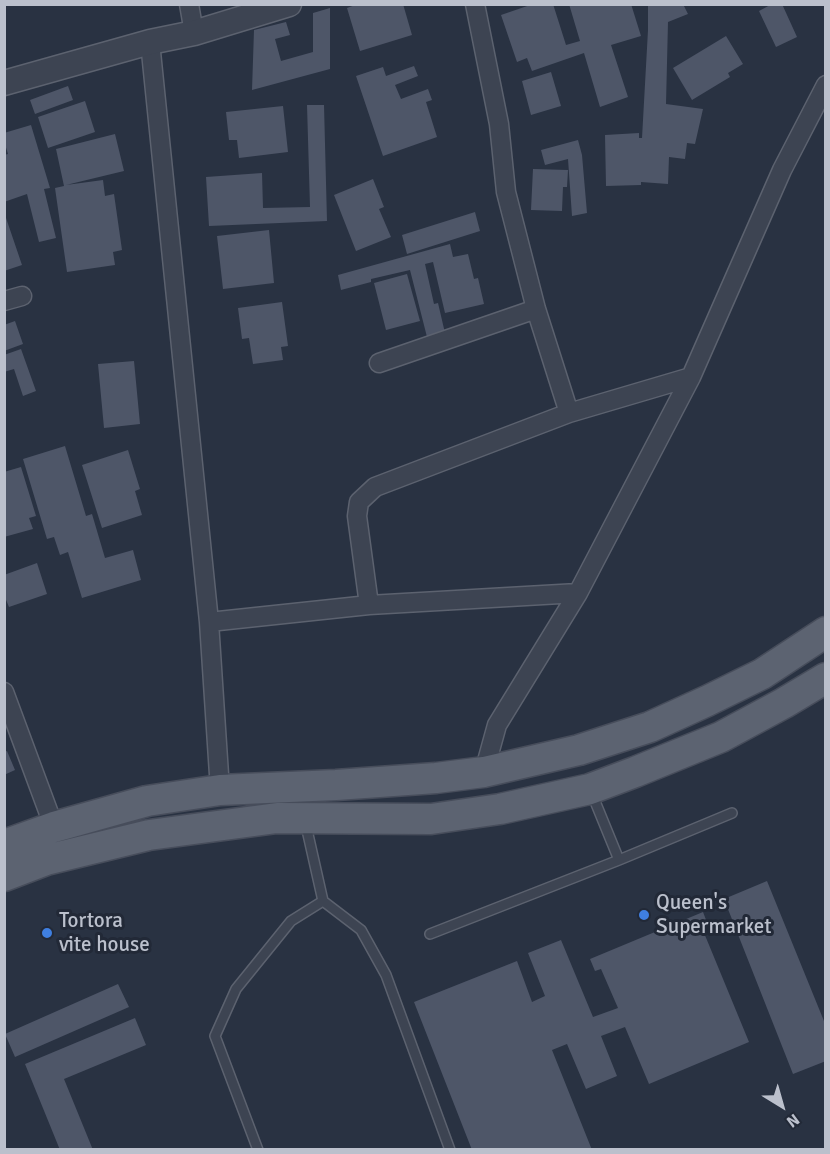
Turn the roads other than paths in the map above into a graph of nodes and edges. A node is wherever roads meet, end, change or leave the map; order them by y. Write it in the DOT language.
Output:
graph roads {
  1 [pos="189,4"];
  2 [pos="289,4"];
  3 [pos="475,4"];
  4 [pos="194,33"];
  5 [pos="150,42"];
  6 [pos="4,83"];
  7 [pos="825,85"];
  8 [pos="536,309"];
  9 [pos="379,363"];
  10 [pos="691,377"];
  11 [pos="569,414"];
  12 [pos="578,593"];
  13 [pos="369,605"];
  14 [pos="209,622"];
  15 [pos="825,632"];
  16 [pos="825,678"];
  17 [pos="4,692"];
  18 [pos="484,772"];
  19 [pos="590,789"];
  20 [pos="220,790"];
  21 [pos="732,813"];
  22 [pos="304,819"];
  23 [pos="54,827"];
  24 [pos="4,845"];
  25 [pos="619,860"];
  26 [pos="4,876"];
  27 [pos="323,901"];
  28 [pos="430,934"];
  29 [pos="258,1149"];
  30 [pos="450,1149"];
  1 -- 4 [label="street"];
  2 -- 4 [label="street"];
  3 -- 8 [label="street"];
  4 -- 5 [label="street"];
  5 -- 6 [label="street"];
  5 -- 14 [label="street"];
  7 -- 10 [label="street"];
  8 -- 9 [label="street"];
  8 -- 11 [label="street"];
  10 -- 11 [label="street"];
  10 -- 12 [label="street"];
  11 -- 13 [label="street"];
  12 -- 13 [label="street"];
  12 -- 18 [label="street"];
  13 -- 14 [label="street"];
  14 -- 20 [label="street"];
  15 -- 18 [label="main road"];
  16 -- 19 [label="main road"];
  17 -- 23 [label="street"];
  18 -- 20 [label="main road"];
  19 -- 22 [label="main road"];
  19 -- 25 [label="lane"];
  20 -- 23 [label="main road"];
  21 -- 25 [label="lane"];
  22 -- 26 [label="main road"];
  22 -- 27 [label="lane"];
  23 -- 24 [label="main road"];
  25 -- 28 [label="lane"];
  27 -- 29 [label="lane"];
  27 -- 30 [label="lane"];
}
